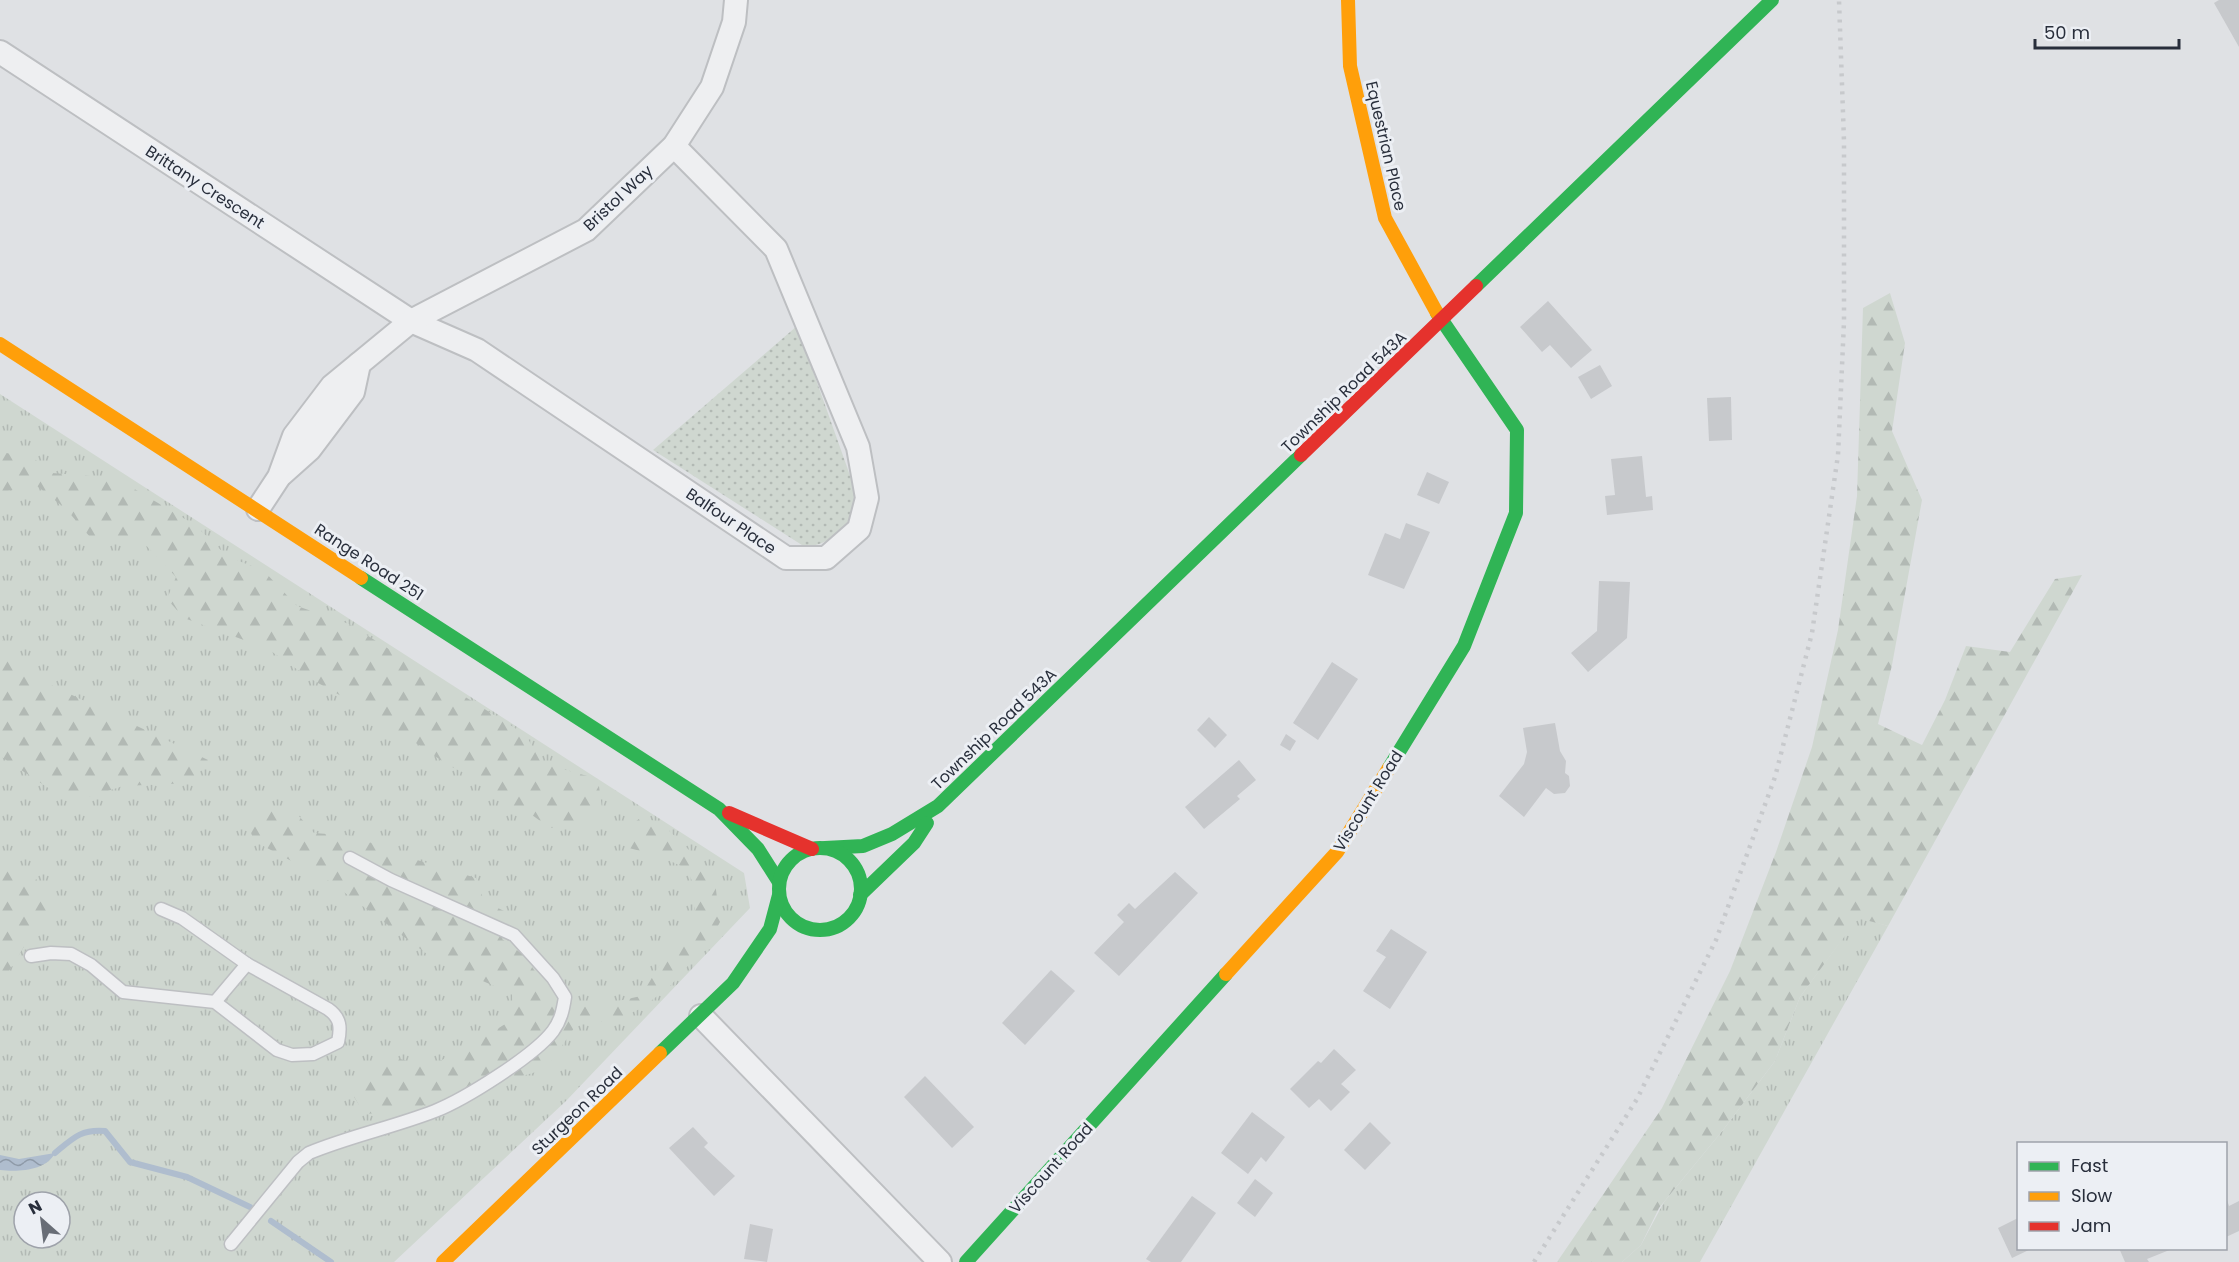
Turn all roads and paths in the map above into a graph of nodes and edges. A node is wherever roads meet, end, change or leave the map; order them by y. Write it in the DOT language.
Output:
graph roads {
  1 [pos="736,0"];
  2 [pos="1348,0"];
  3 [pos="1772,0"];
  4 [pos="0,52"];
  5 [pos="674,146"];
  6 [pos="411,321"];
  7 [pos="1441,321"];
  8 [pos="0,344"];
  9 [pos="258,509"];
  10 [pos="938,806"];
  11 [pos="719,809"];
  12 [pos="819,848"];
  13 [pos="350,858"];
  14 [pos="779,889"];
  15 [pos="860,895"];
  16 [pos="161,909"];
  17 [pos="818,930"];
  18 [pos="799,939"];
  19 [pos="31,956"];
  20 [pos="247,964"];
  21 [pos="765,964"];
  22 [pos="733,983"];
  23 [pos="215,1002"];
  24 [pos="701,1016"];
  25 [pos="231,1244"];
  26 [pos="443,1262"];
  27 [pos="940,1262"];
  28 [pos="966,1262"];
  1 -- 5 [label="street, Bristol Way"];
  2 -- 7 [label="main road, Equestrian Place"];
  3 -- 7 [label="main road, Township Road 543A"];
  4 -- 6 [label="street, Brittany Crescent"];
  5 -- 6 [label="street, Bristol Way"];
  5 -- 6 [label="street, Balfour Place"];
  6 -- 9 [label="street, Bristol Way"];
  7 -- 10 [label="main road, Township Road 543A"];
  7 -- 28 [label="main road, Viscount Road"];
  8 -- 9 [label="main road, Range Road 251"];
  9 -- 11 [label="main road, Range Road 251"];
  10 -- 12 [label="main road, Township Road 543A"];
  10 -- 15 [label="main road, Township Road 543A"];
  11 -- 12 [label="main road, Range Road 251"];
  11 -- 14 [label="main road, Range Road 251"];
  12 -- 14 [label="main road"];
  12 -- 15 [label="main road"];
  13 -- 25 [label="lane"];
  14 -- 17 [label="main road"];
  14 -- 22 [label="main road, Sturgeon Road"];
  15 -- 17 [label="main road"];
  16 -- 20 [label="lane"];
  17 -- 18 [label="main road"];
  19 -- 23 [label="lane"];
  20 -- 23 [label="lane"];
  20 -- 23 [label="lane"];
  21 -- 22 [label="main road, Sturgeon Road"];
  22 -- 24 [label="main road, Sturgeon Road"];
  24 -- 26 [label="main road, Sturgeon Road"];
  24 -- 27 [label="street"];
}
